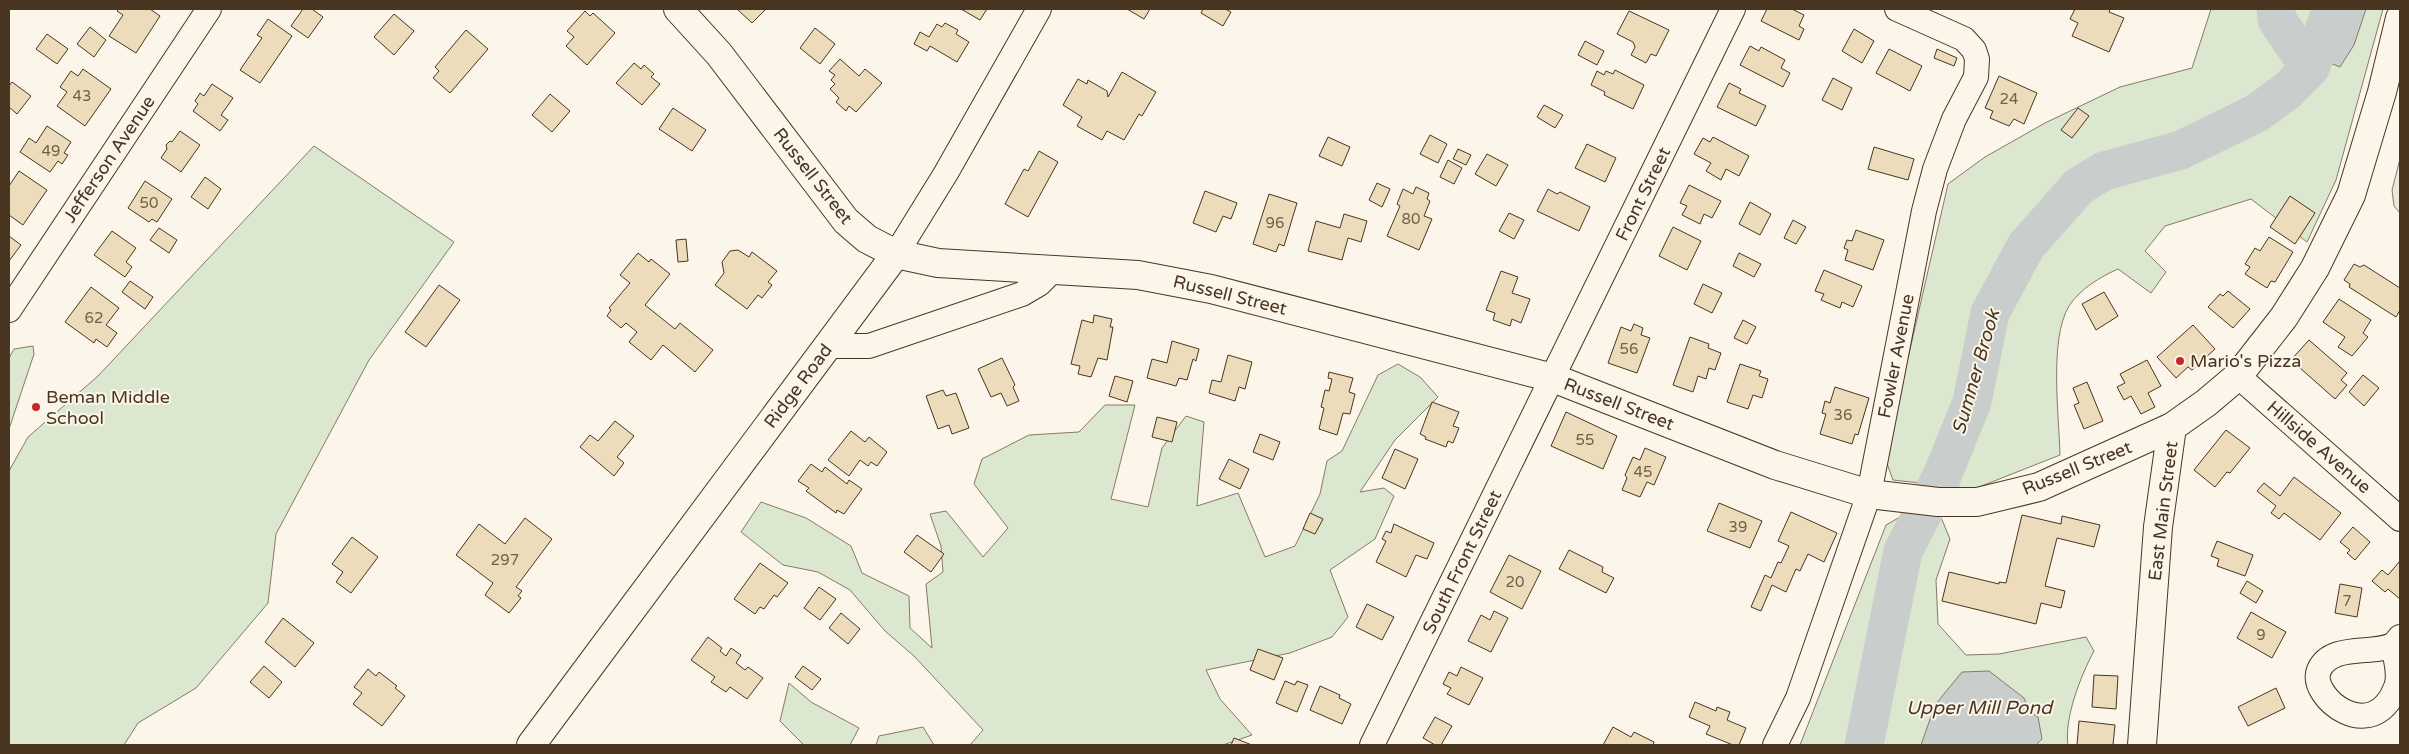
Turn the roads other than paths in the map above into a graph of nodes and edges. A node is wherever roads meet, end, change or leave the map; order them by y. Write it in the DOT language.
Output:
graph roads {
  1 [pos="209,9"];
  2 [pos="678,9"];
  3 [pos="1039,9"];
  4 [pos="1733,9"];
  5 [pos="1897,9"];
  6 [pos="2400,18"];
  7 [pos="896,254"];
  8 [pos="1053,270"];
  9 [pos="9,310"];
  10 [pos="828,346"];
  11 [pos="2238,376"];
  12 [pos="1553,378"];
  13 [pos="2172,427"];
  14 [pos="1869,494"];
  15 [pos="2400,519"];
  16 [pos="531,745"];
  17 [pos="1372,745"];
  18 [pos="1775,745"];
  19 [pos="2142,745"];
  1 -- 9 [label="street, Jefferson Avenue"];
  2 -- 7 [label="main road, Russell Street"];
  3 -- 7 [label="street, Ridge Road"];
  4 -- 12 [label="street, Front Street"];
  5 -- 14 [label="street, Fowler Avenue"];
  6 -- 11 [label="main road, East Main Street"];
  7 -- 8 [label="main road, Russell Street"];
  7 -- 10 [label="main road, Ridge Road"];
  8 -- 10 [label="street"];
  8 -- 12 [label="main road, Russell Street"];
  10 -- 16 [label="main road, Ridge Road"];
  11 -- 13 [label="main road, East Main Street"];
  11 -- 15 [label="street, Hillside Avenue"];
  12 -- 14 [label="main road, Russell Street"];
  12 -- 17 [label="street, South Front Street"];
  13 -- 14 [label="main road, Russell Street"];
  13 -- 19 [label="main road, East Main Street"];
  14 -- 18 [label="street, Fowler Avenue"];
}
